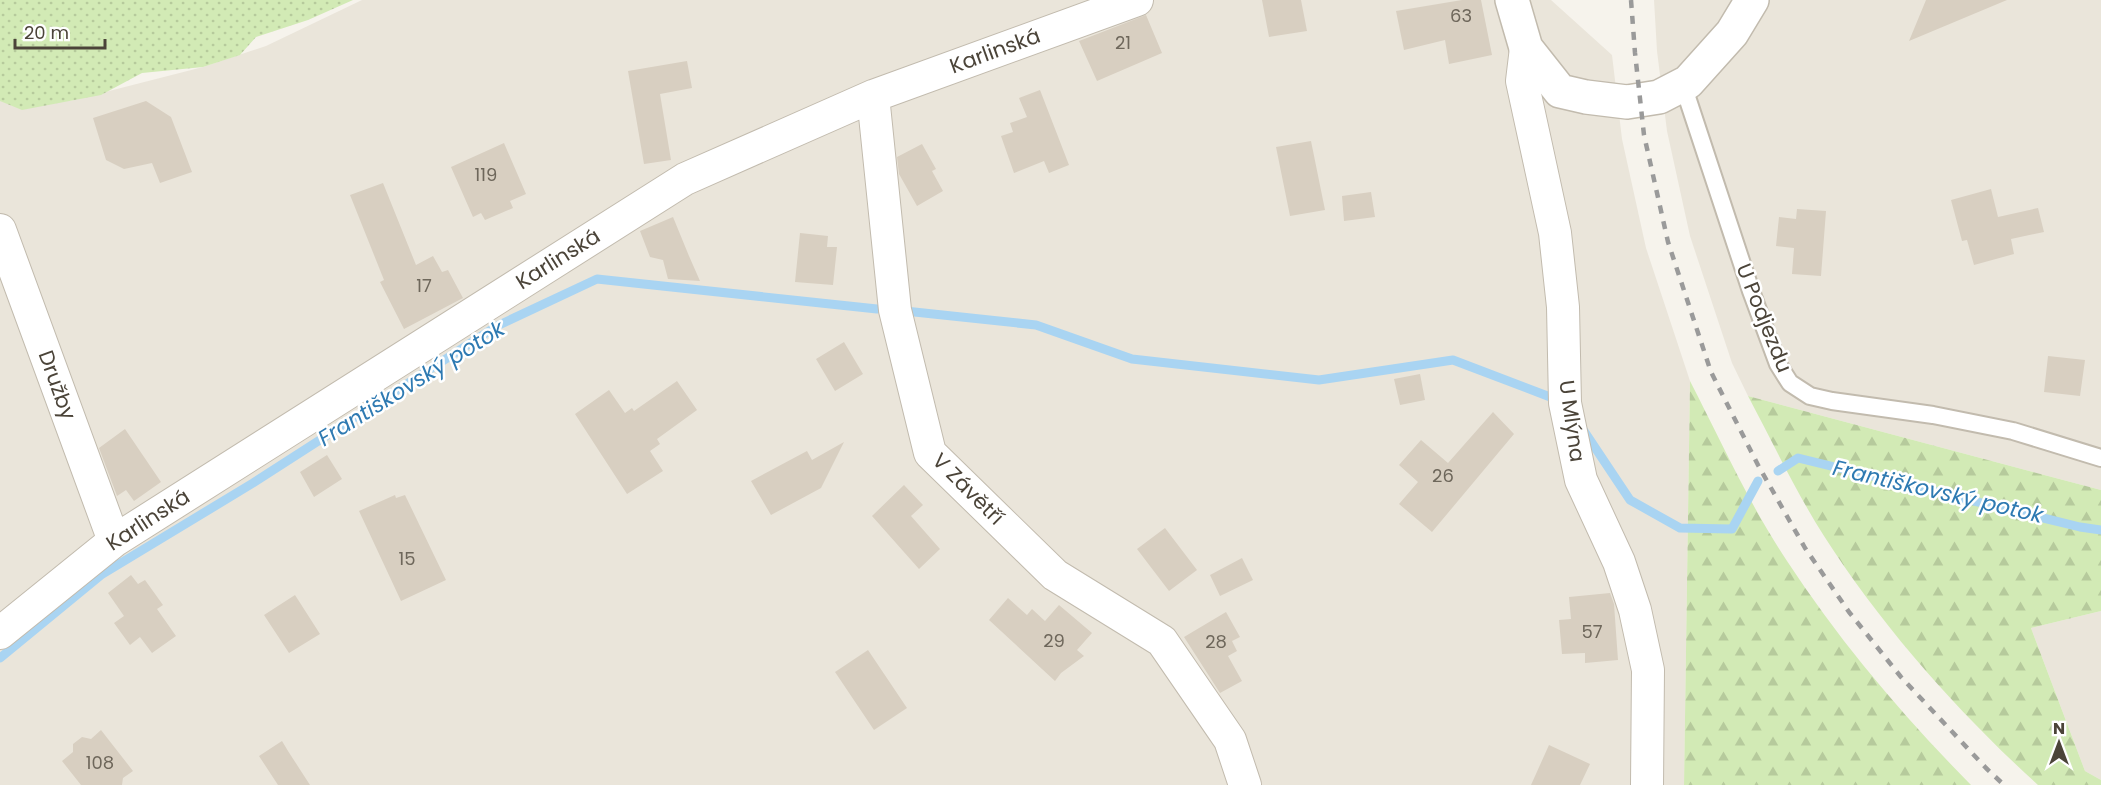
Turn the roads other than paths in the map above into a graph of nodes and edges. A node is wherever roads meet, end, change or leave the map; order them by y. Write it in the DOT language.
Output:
graph roads {
  1 [pos="1137,0"];
  2 [pos="1512,0"];
  3 [pos="1752,0"];
  4 [pos="1526,48"];
  5 [pos="1683,85"];
  6 [pos="873,96"];
  7 [pos="0,230"];
  8 [pos="2101,458"];
  9 [pos="114,541"];
  10 [pos="0,633"];
  11 [pos="1245,785"];
  12 [pos="1647,785"];
  1 -- 6 [label="street, Karlinská"];
  2 -- 4 [label="street"];
  3 -- 5 [label="street"];
  4 -- 5 [label="street"];
  4 -- 12 [label="street, U Mlýna"];
  5 -- 8 [label="lane, U Podjezdu"];
  6 -- 9 [label="street, Karlinská"];
  6 -- 11 [label="street, V Závětří"];
  7 -- 9 [label="street, Družby"];
  9 -- 10 [label="street, Karlinská"];
}
